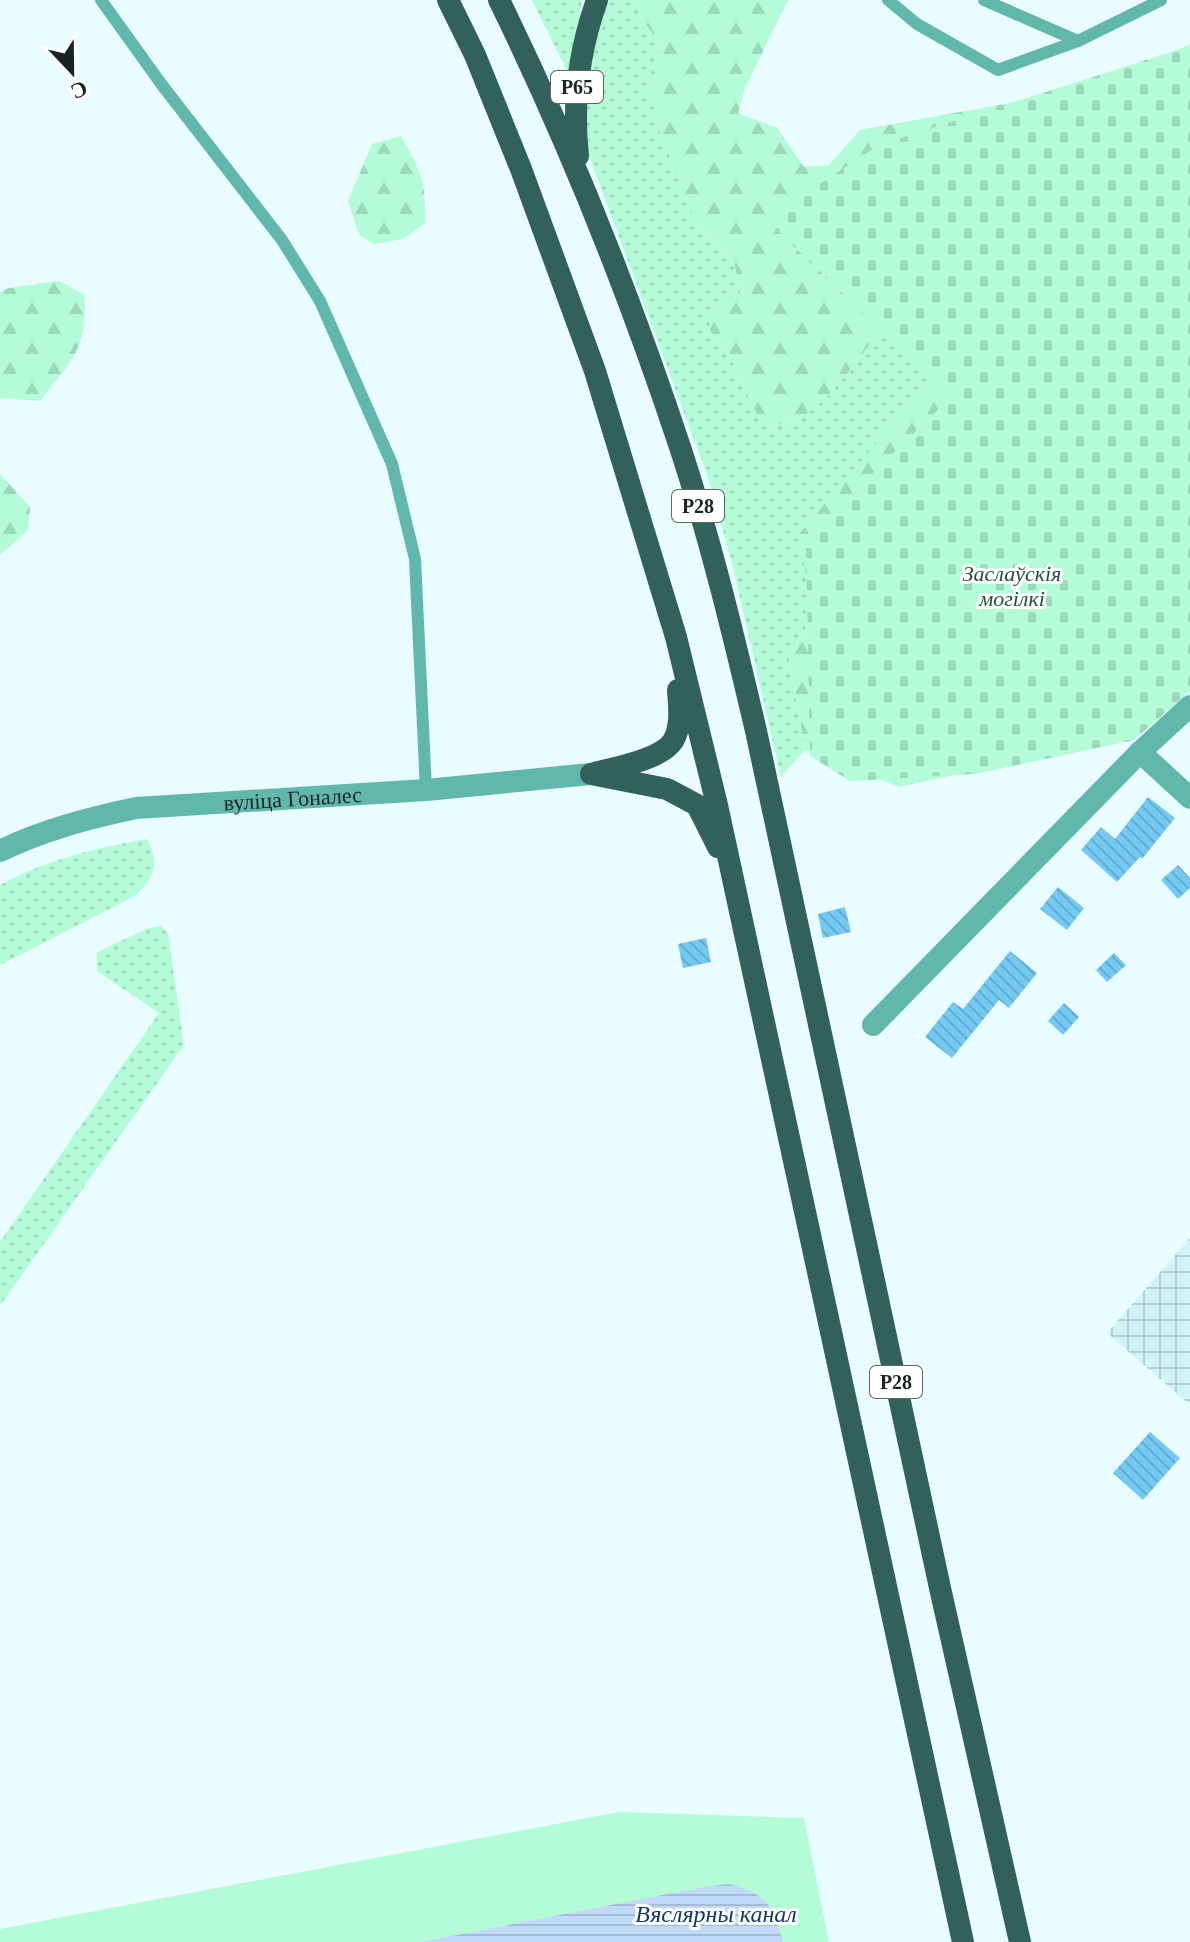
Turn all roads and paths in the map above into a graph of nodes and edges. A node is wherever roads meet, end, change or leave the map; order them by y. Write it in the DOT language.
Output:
graph roads {
  1 [pos="101,0"];
  2 [pos="448,0"];
  3 [pos="499,0"];
  4 [pos="597,0"];
  5 [pos="888,0"];
  6 [pos="984,0"];
  7 [pos="1161,0"];
  8 [pos="1078,41"];
  9 [pos="581,177"];
  10 [pos="676,637"];
  11 [pos="1190,706"];
  12 [pos="1140,752"];
  13 [pos="591,774"];
  14 [pos="426,790"];
  15 [pos="1190,798"];
  16 [pos="0,851"];
  17 [pos="730,870"];
  18 [pos="873,1025"];
  19 [pos="962,1937"];
  20 [pos="1020,1942"];
  1 -- 14 [label="lane"];
  2 -- 10 [label="highway, Р28"];
  3 -- 9 [label="highway, Р28"];
  4 -- 9 [label="highway, Р65"];
  5 -- 8 [label="lane"];
  6 -- 8 [label="lane"];
  7 -- 8 [label="lane"];
  9 -- 20 [label="highway, Р28"];
  10 -- 13 [label="highway"];
  10 -- 17 [label="highway, Р28"];
  11 -- 12 [label="street"];
  12 -- 15 [label="street"];
  12 -- 18 [label="street"];
  13 -- 14 [label="street, вуліца Гоналес"];
  13 -- 17 [label="highway"];
  14 -- 16 [label="street, вуліца Гоналес"];
  17 -- 19 [label="highway, Р28"];
}
